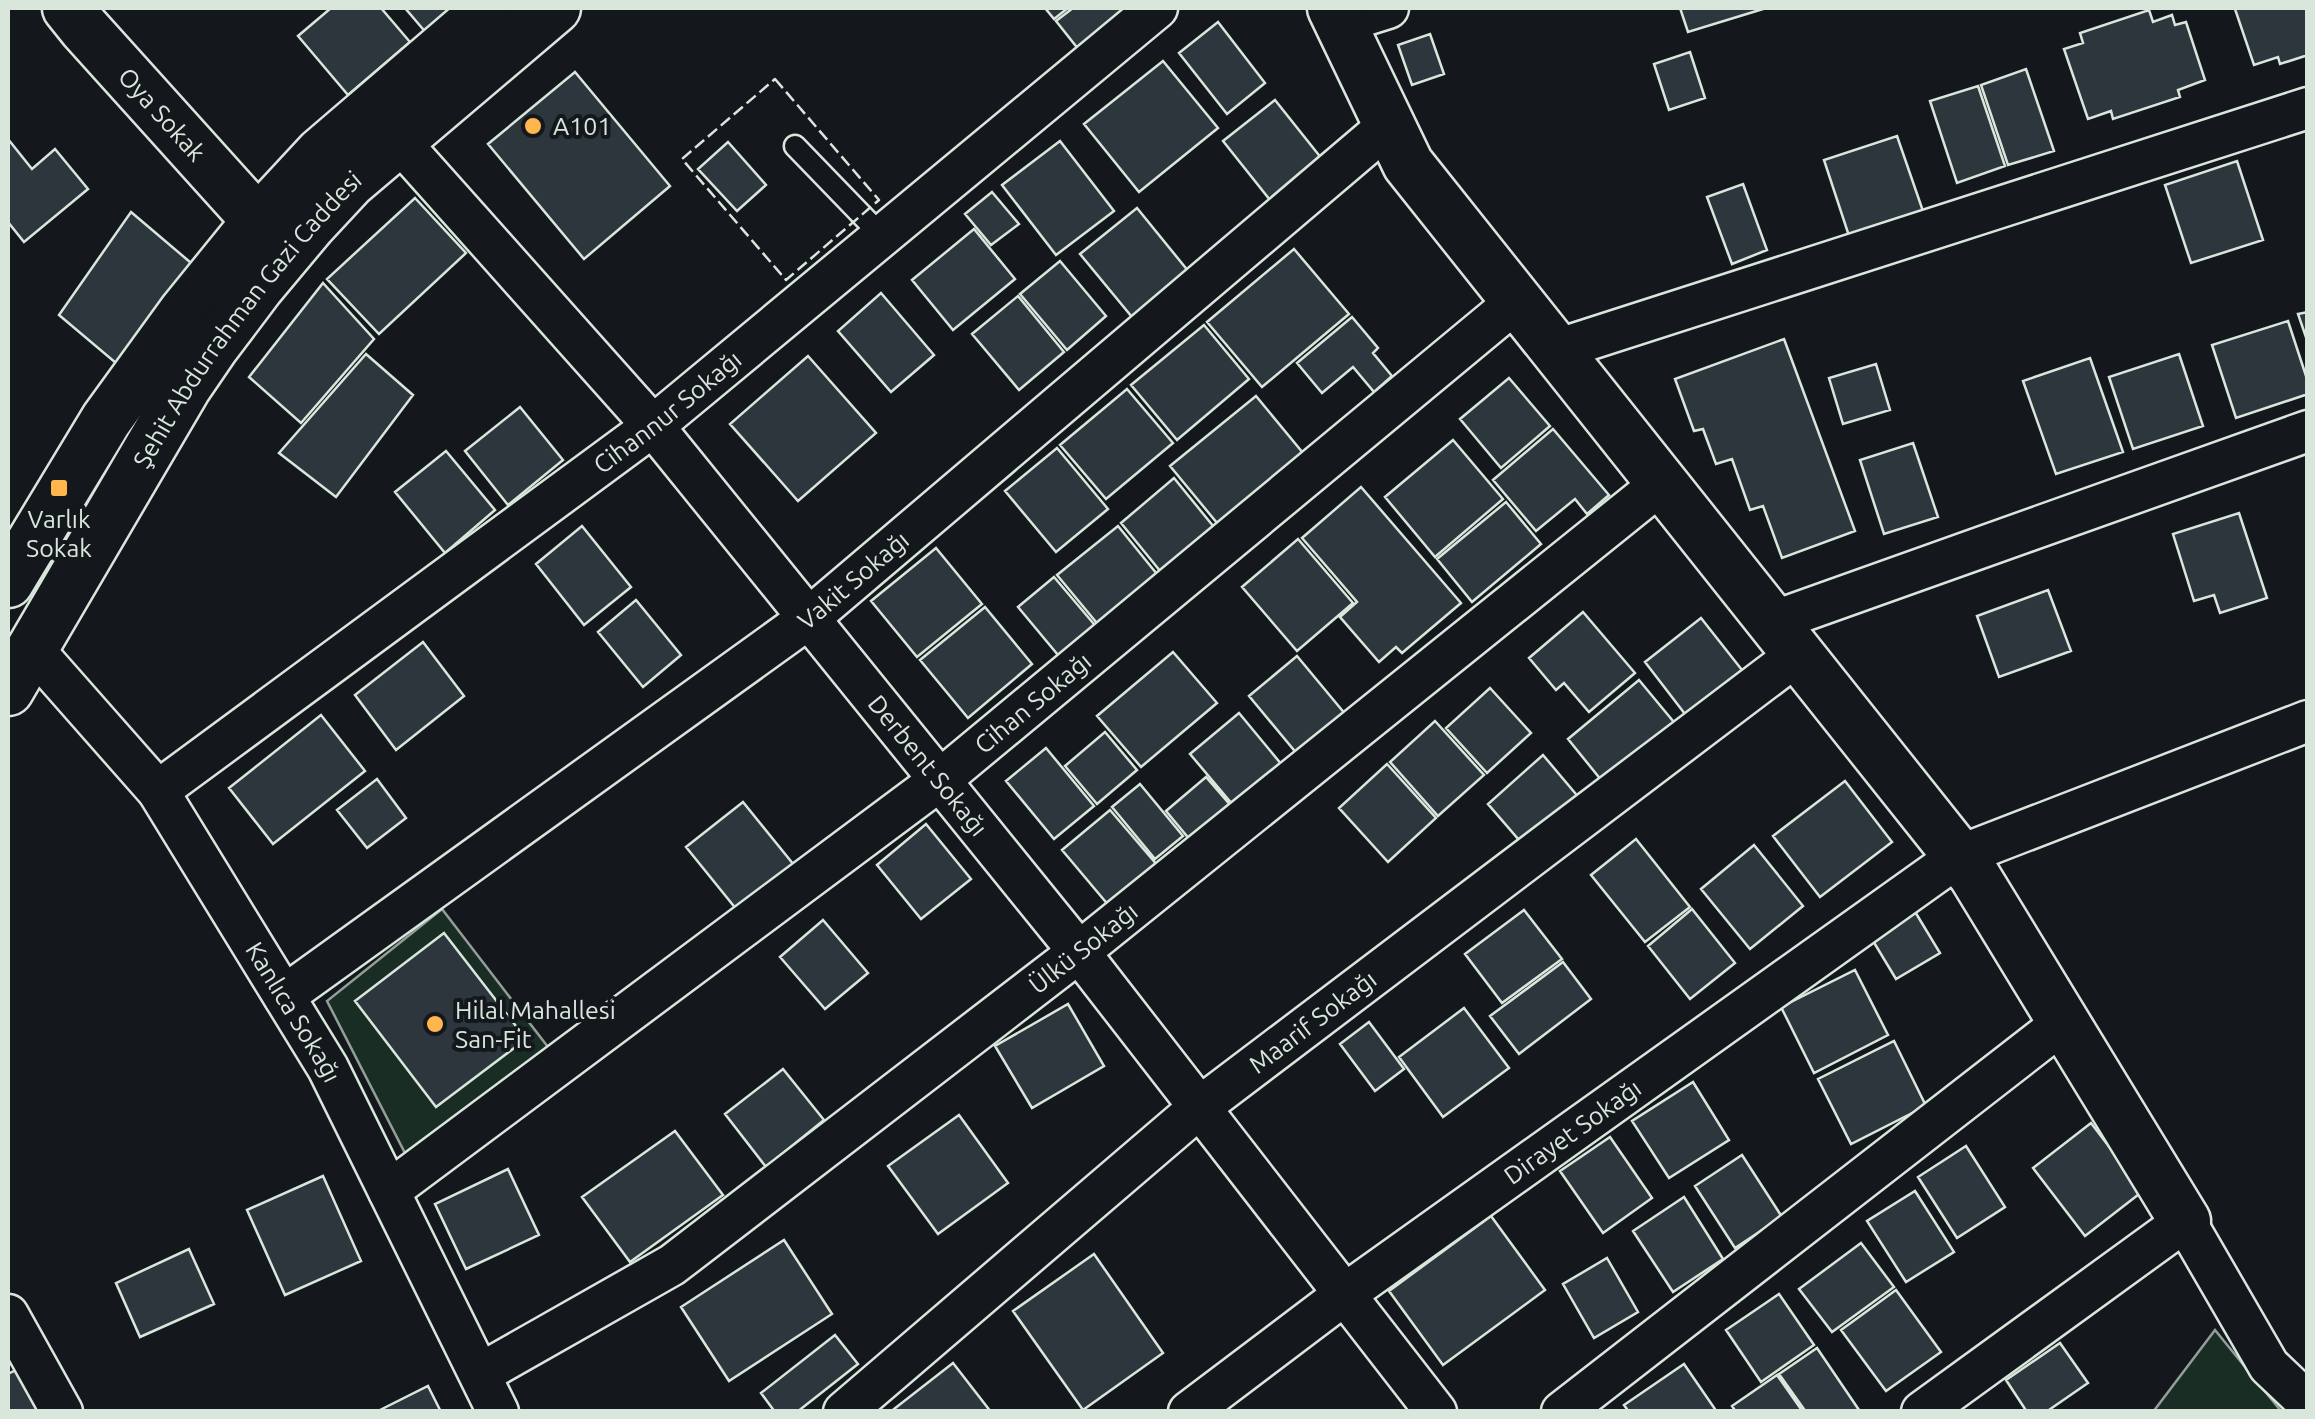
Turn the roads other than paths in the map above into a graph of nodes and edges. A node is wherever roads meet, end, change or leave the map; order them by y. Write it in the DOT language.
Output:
graph roads {
  1 [pos="490,8"];
  2 [pos="555,8"];
  3 [pos="1158,8"];
  4 [pos="1388,8"];
  5 [pos="87,14"];
  6 [pos="1337,15"];
  7 [pos="2308,108"];
  8 [pos="1390,125"];
  9 [pos="398,140"];
  10 [pos="795,146"];
  11 [pos="258,221"];
  12 [pos="882,236"];
  13 [pos="1517,301"];
  14 [pos="1556,350"];
  15 [pos="653,426"];
  16 [pos="2308,431"];
  17 [pos="1662,483"];
  18 [pos="8,582"];
  19 [pos="808,618"];
  20 [pos="20,635"];
  21 [pos="1785,638"];
  22 [pos="8,690"];
  23 [pos="2308,721"];
  24 [pos="940,780"];
  25 [pos="158,791"];
  26 [pos="1959,856"];
  27 [pos="1080,952"];
  28 [pos="284,996"];
  29 [pos="2064,1022"];
  30 [pos="1200,1107"];
  31 [pos="389,1191"];
  32 [pos="2185,1221"];
  33 [pos="1345,1294"];
  34 [pos="8,1315"];
  35 [pos="480,1374"];
  36 [pos="2308,1403"];
  37 [pos="62,1412"];
  38 [pos="498,1412"];
  39 [pos="844,1412"];
  40 [pos="1189,1412"];
  41 [pos="1436,1412"];
  42 [pos="1562,1412"];
  43 [pos="1922,1412"];
  1 -- 11 [label="street, Şehit Abdurrahman Gazi Caddesi"];
  2 -- 9 [label="street, Şehit Abdurrahman Gazi Caddesi"];
  3 -- 12 [label="street, Cihannur Sokağı"];
  4 -- 6 [label="street"];
  5 -- 11 [label="street, Oya Sokak"];
  6 -- 8 [label="street"];
  7 -- 14 [label="street"];
  8 -- 13 [label="street"];
  8 -- 19 [label="street, Vakit Sokağı"];
  9 -- 15 [label="street, Derbent Sokağı"];
  9 -- 20 [label="street, Şehit Abdurrahman Gazi Caddesi"];
  10 -- 12 [label="lane"];
  11 -- 18 [label="street, Şehit Abdurrahman Gazi Caddesi"];
  12 -- 15 [label="street, Cihannur Sokağı"];
  13 -- 14 [label="street"];
  13 -- 24 [label="street, Cihan Sokağı"];
  14 -- 17 [label="street"];
  15 -- 19 [label="street, Derbent Sokağı"];
  15 -- 25 [label="street, Cihannur Sokağı"];
  16 -- 21 [label="street, Maarif Sokağı"];
  17 -- 21 [label="street"];
  17 -- 27 [label="street, Ülkü Sokağı"];
  19 -- 24 [label="street, Derbent Sokağı"];
  19 -- 28 [label="street, Vakit Sokağı"];
  20 -- 22 [label="street, Şehit Abdurrahman Gazi Caddesi"];
  20 -- 25 [label="street, Kanlıca Sokağı"];
  21 -- 26 [label="street"];
  21 -- 30 [label="street, Maarif Sokağı"];
  23 -- 26 [label="street, Dirayet Sokağı"];
  24 -- 27 [label="street, Derbent Sokağı"];
  24 -- 31 [label="street, Cihan Sokağı"];
  25 -- 28 [label="street, Kanlıca Sokağı"];
  26 -- 29 [label="street"];
  26 -- 33 [label="street, Dirayet Sokağı"];
  27 -- 30 [label="street, Derbent Sokağı"];
  27 -- 35 [label="street, Ülkü Sokağı"];
  28 -- 31 [label="street, Kanlıca Sokağı"];
  29 -- 32 [label="street"];
  29 -- 42 [label="street"];
  30 -- 33 [label="street, Derbent Sokağı"];
  30 -- 39 [label="street, Maarif Sokağı"];
  31 -- 35 [label="street, Kanlıca Sokağı"];
  32 -- 36 [label="street"];
  32 -- 43 [label="street"];
  33 -- 40 [label="street, Dirayet Sokağı"];
  33 -- 41 [label="street, Derbent Sokağı"];
  34 -- 37 [label="street"];
  35 -- 38 [label="street, Kanlıca Sokağı"];
}
